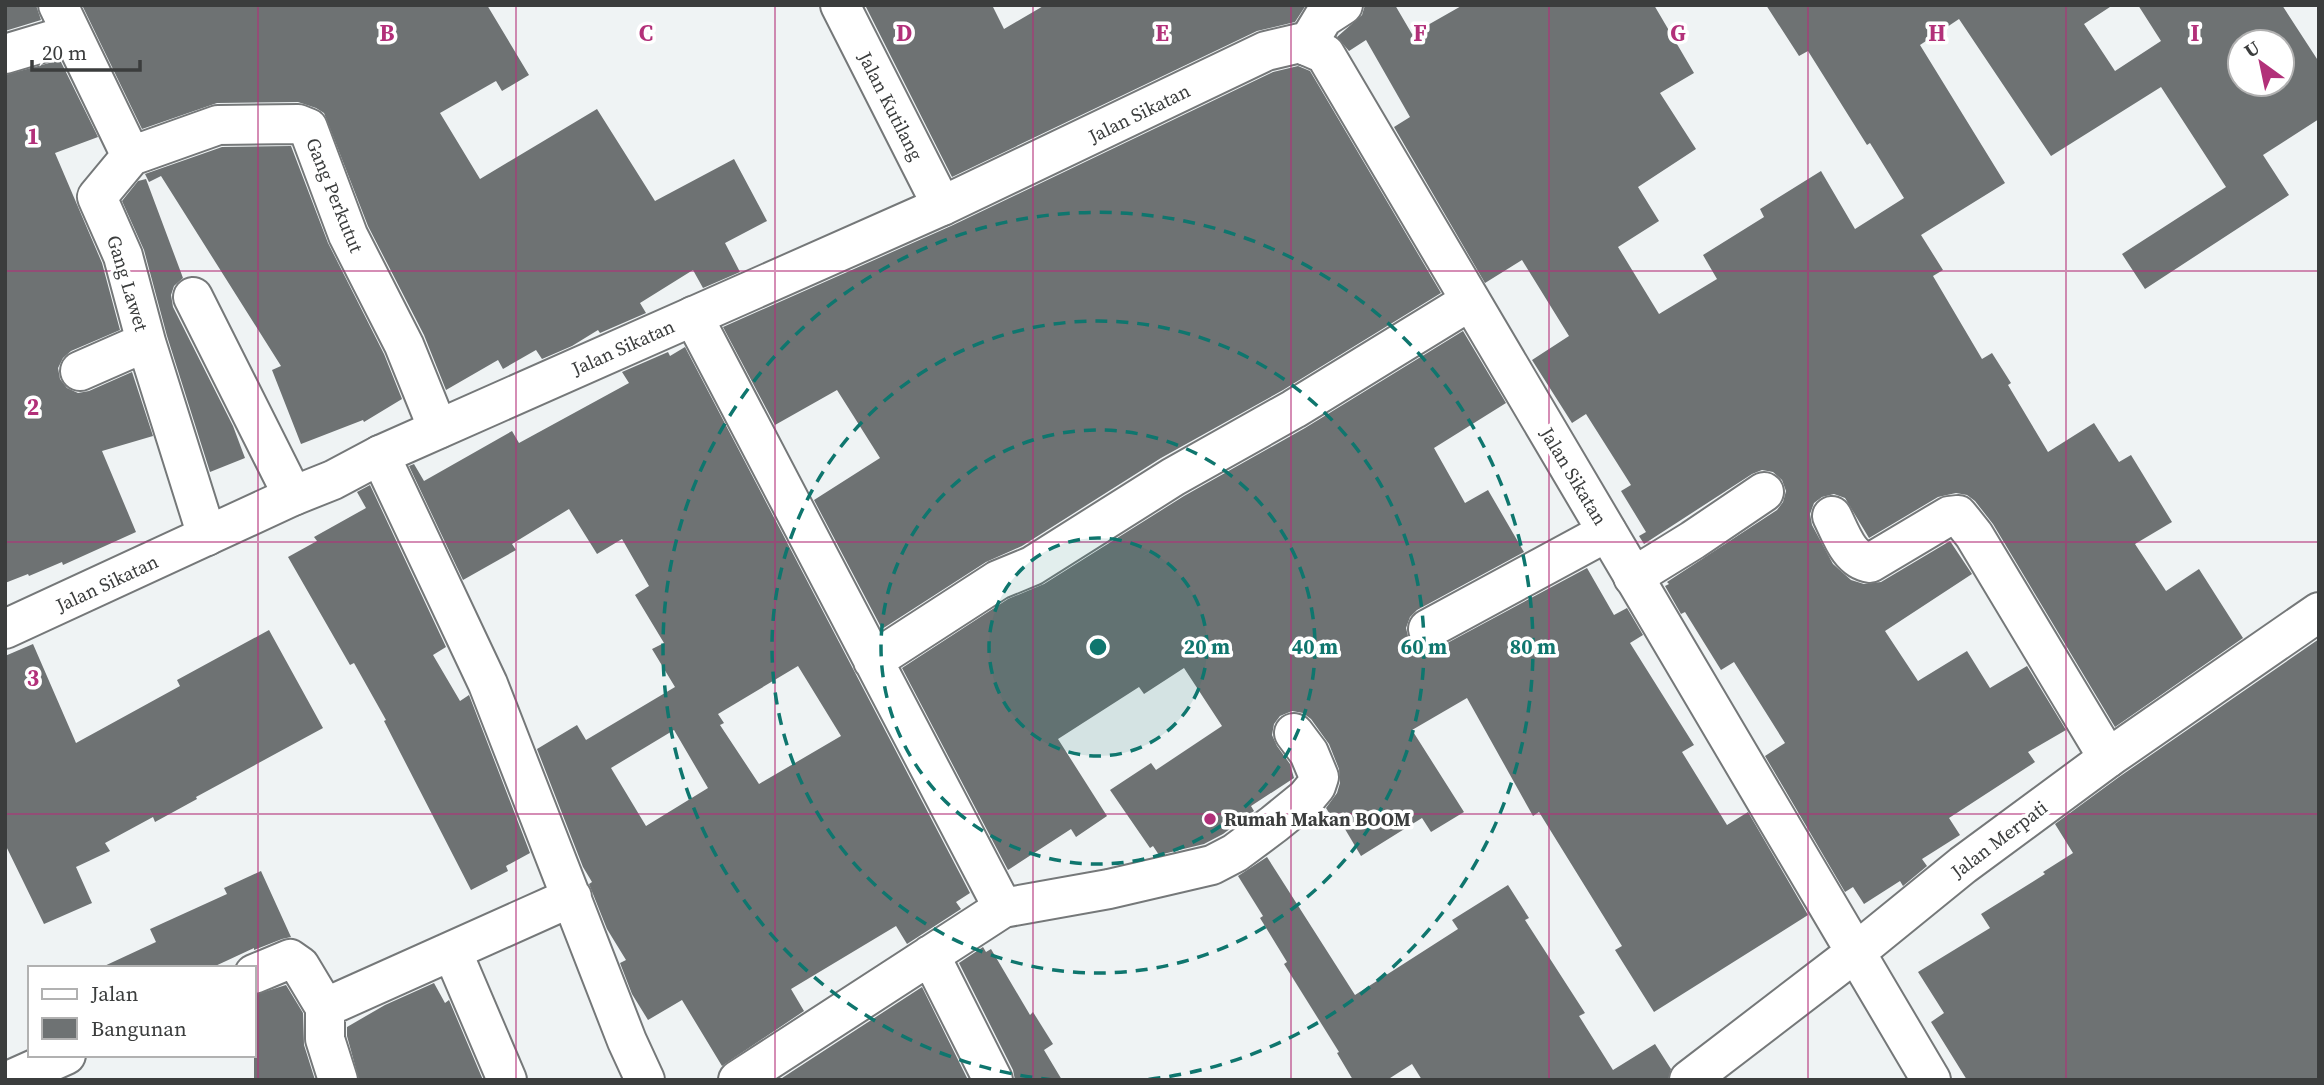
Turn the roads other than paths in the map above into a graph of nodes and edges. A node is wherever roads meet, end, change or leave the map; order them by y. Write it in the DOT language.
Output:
graph roads {
  1 [pos="840,5"];
  2 [pos="1343,5"];
  3 [pos="65,19"];
  4 [pos="1306,46"];
  5 [pos="5,54"];
  6 [pos="131,156"];
  7 [pos="942,206"];
  8 [pos="193,297"];
  9 [pos="1470,301"];
  10 [pos="693,316"];
  11 [pos="146,342"];
  12 [pos="80,371"];
  13 [pos="438,429"];
  14 [pos="380,455"];
  15 [pos="1764,492"];
  16 [pos="293,496"];
  17 [pos="1832,516"];
  18 [pos="1607,532"];
  19 [pos="207,536"];
  20 [pos="1633,577"];
  21 [pos="2319,612"];
  22 [pos="5,629"];
  23 [pos="1428,629"];
  24 [pos="873,662"];
  25 [pos="1294,733"];
  26 [pos="2108,758"];
  27 [pos="572,897"];
  28 [pos="1003,908"];
  29 [pos="452,951"];
  30 [pos="1856,952"];
  31 [pos="930,955"];
  32 [pos="256,973"];
  33 [pos="325,1005"];
  34 [pos="62,1057"];
  35 [pos="10,1080"];
  36 [pos="338,1080"];
  37 [pos="507,1080"];
  38 [pos="645,1080"];
  39 [pos="738,1080"];
  40 [pos="993,1080"];
  41 [pos="1689,1080"];
  42 [pos="1931,1080"];
  1 -- 7 [label="street, Jalan Kutilang"];
  2 -- 4 [label="street"];
  3 -- 5 [label="street"];
  3 -- 6 [label="street"];
  4 -- 7 [label="street, Jalan Sikatan"];
  4 -- 9 [label="street, Jalan Sikatan"];
  6 -- 11 [label="street, Gang Lawet"];
  6 -- 13 [label="street, Gang Perkutut"];
  7 -- 10 [label="street, Jalan Sikatan"];
  8 -- 16 [label="street"];
  9 -- 18 [label="street, Jalan Sikatan"];
  9 -- 24 [label="street"];
  10 -- 13 [label="street, Jalan Sikatan"];
  10 -- 24 [label="street"];
  11 -- 12 [label="street, Gang Lawet"];
  11 -- 19 [label="street, Gang Lawet"];
  13 -- 14 [label="street, Jalan Sikatan"];
  14 -- 16 [label="street, Jalan Sikatan"];
  14 -- 27 [label="street"];
  15 -- 20 [label="street"];
  16 -- 19 [label="street, Jalan Sikatan"];
  17 -- 26 [label="street"];
  18 -- 20 [label="street, Jalan Sikatan"];
  18 -- 23 [label="street"];
  19 -- 22 [label="street, Jalan Sikatan"];
  20 -- 30 [label="street, Jalan Sikatan"];
  21 -- 26 [label="street, Jalan Merpati"];
  24 -- 28 [label="street"];
  25 -- 28 [label="street"];
  26 -- 30 [label="street, Jalan Merpati"];
  27 -- 29 [label="street"];
  27 -- 38 [label="street"];
  28 -- 31 [label="street"];
  29 -- 33 [label="street"];
  29 -- 37 [label="street"];
  30 -- 41 [label="street, Jalan Merpati"];
  30 -- 42 [label="street, Jalan Sikatan"];
  31 -- 39 [label="street"];
  31 -- 40 [label="street"];
  32 -- 33 [label="street"];
  33 -- 36 [label="street"];
  34 -- 35 [label="street"];
}
